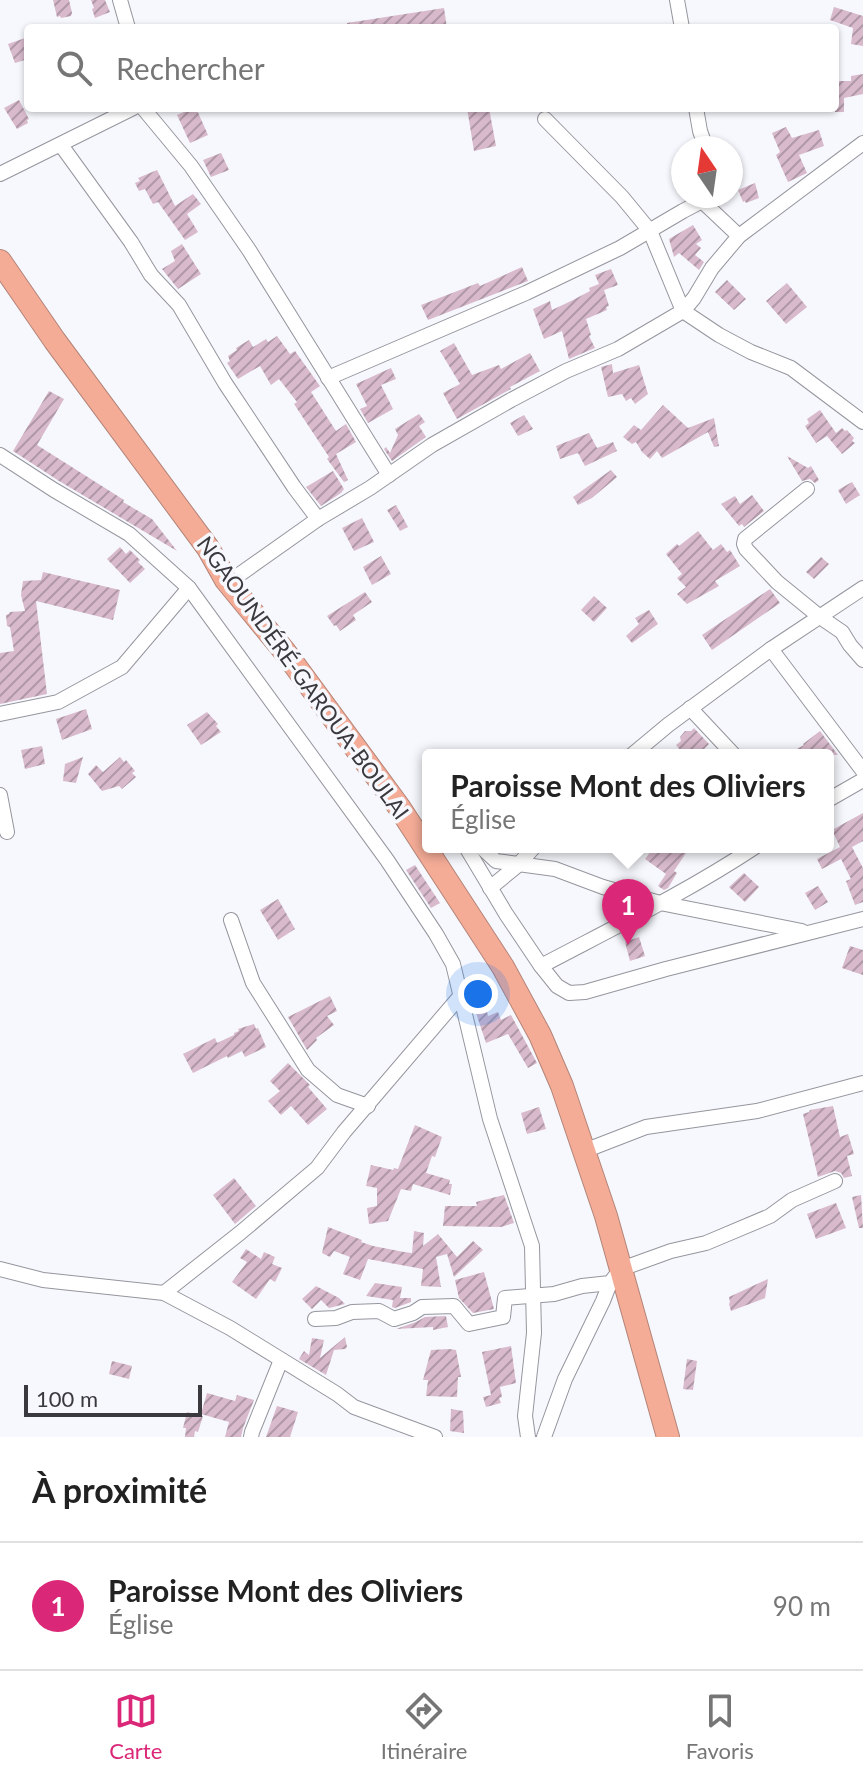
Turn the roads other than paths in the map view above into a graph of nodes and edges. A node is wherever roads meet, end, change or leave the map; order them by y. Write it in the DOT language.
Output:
graph roads {
  1 [pos="120,0"];
  2 [pos="677,0"];
  3 [pos="127,24"];
  4 [pos="681,24"];
  5 [pos="125,112"];
  6 [pos="146,112"];
  7 [pos="697,112"];
  8 [pos="545,119"];
  9 [pos="702,136"];
  10 [pos="863,143"];
  11 [pos="61,145"];
  12 [pos="0,174"];
  13 [pos="692,208"];
  14 [pos="716,208"];
  15 [pos="650,231"];
  16 [pos="739,236"];
  17 [pos="0,261"];
  18 [pos="683,311"];
  19 [pos="328,378"];
  20 [pos="863,422"];
  21 [pos="0,457"];
  22 [pos="389,475"];
  23 [pos="807,489"];
  24 [pos="318,519"];
  25 [pos="226,580"];
  26 [pos="189,588"];
  27 [pos="863,588"];
  28 [pos="820,617"];
  29 [pos="771,649"];
  30 [pos="863,660"];
  31 [pos="690,708"];
  32 [pos="0,714"];
  33 [pos="639,749"];
  34 [pos="728,749"];
  35 [pos="863,771"];
  36 [pos="863,780"];
  37 [pos="0,795"];
  38 [pos="834,797"];
  39 [pos="7,832"];
  40 [pos="422,838"];
  41 [pos="432,853"];
  42 [pos="470,853"];
  43 [pos="487,853"];
  44 [pos="529,853"];
  45 [pos="746,853"];
  46 [pos="518,865"];
  47 [pos="490,888"];
  48 [pos="660,903"];
  49 [pos="863,919"];
  50 [pos="231,920"];
  51 [pos="808,932"];
  52 [pos="541,966"];
  53 [pos="462,994"];
  54 [pos="863,1083"];
  55 [pos="368,1106"];
  56 [pos="584,1151"];
  57 [pos="835,1181"];
  58 [pos="0,1269"];
  59 [pos="616,1276"];
  60 [pos="164,1293"];
  61 [pos="532,1295"];
  62 [pos="315,1319"];
  63 [pos="281,1360"];
  64 [pos="251,1437"];
  65 [pos="435,1437"];
  66 [pos="528,1437"];
  67 [pos="544,1437"];
  68 [pos="668,1437"];
  1 -- 3 [label="street"];
  2 -- 4 [label="street"];
  5 -- 11 [label="street"];
  6 -- 19 [label="street"];
  7 -- 9 [label="street"];
  8 -- 15 [label="street"];
  10 -- 16 [label="street"];
  11 -- 12 [label="street"];
  11 -- 24 [label="street"];
  13 -- 15 [label="street"];
  14 -- 16 [label="street"];
  15 -- 18 [label="street"];
  15 -- 19 [label="street"];
  16 -- 18 [label="street"];
  17 -- 25 [label="highway, NGAOUNDÉRÉ-GAROUA-BOULAI"];
  18 -- 20 [label="street"];
  18 -- 22 [label="street"];
  19 -- 22 [label="street"];
  21 -- 26 [label="street"];
  22 -- 24 [label="street"];
  23 -- 28 [label="street"];
  24 -- 25 [label="street"];
  25 -- 40 [label="highway, NGAOUNDÉRÉ-GAROUA-BOULAI"];
  26 -- 32 [label="street"];
  26 -- 53 [label="street"];
  27 -- 28 [label="street"];
  28 -- 29 [label="street"];
  28 -- 30 [label="street"];
  29 -- 31 [label="street"];
  29 -- 35 [label="street"];
  31 -- 33 [label="street"];
  31 -- 34 [label="street"];
  36 -- 38 [label="street"];
  37 -- 39 [label="street"];
  41 -- 56 [label="highway, NGAOUNDÉRÉ-GAROUA-BOULAI"];
  42 -- 47 [label="street"];
  43 -- 46 [label="street"];
  44 -- 46 [label="street"];
  45 -- 48 [label="street"];
  46 -- 47 [label="street"];
  46 -- 48 [label="street"];
  47 -- 52 [label="street"];
  48 -- 51 [label="street"];
  48 -- 52 [label="street"];
  49 -- 51 [label="street"];
  50 -- 55 [label="street"];
  51 -- 52 [label="street"];
  53 -- 55 [label="street"];
  53 -- 61 [label="street"];
  54 -- 56 [label="street"];
  55 -- 60 [label="street"];
  56 -- 59 [label="highway, NGAOUNDÉRÉ-GAROUA-BOULAI"];
  57 -- 59 [label="street"];
  58 -- 60 [label="street"];
  59 -- 61 [label="street"];
  59 -- 67 [label="street"];
  59 -- 68 [label="highway, NGAOUNDÉRÉ-GAROUA-BOULAI"];
  60 -- 63 [label="street"];
  61 -- 62 [label="street"];
  61 -- 66 [label="street"];
  63 -- 64 [label="street"];
  63 -- 65 [label="street"];
}
